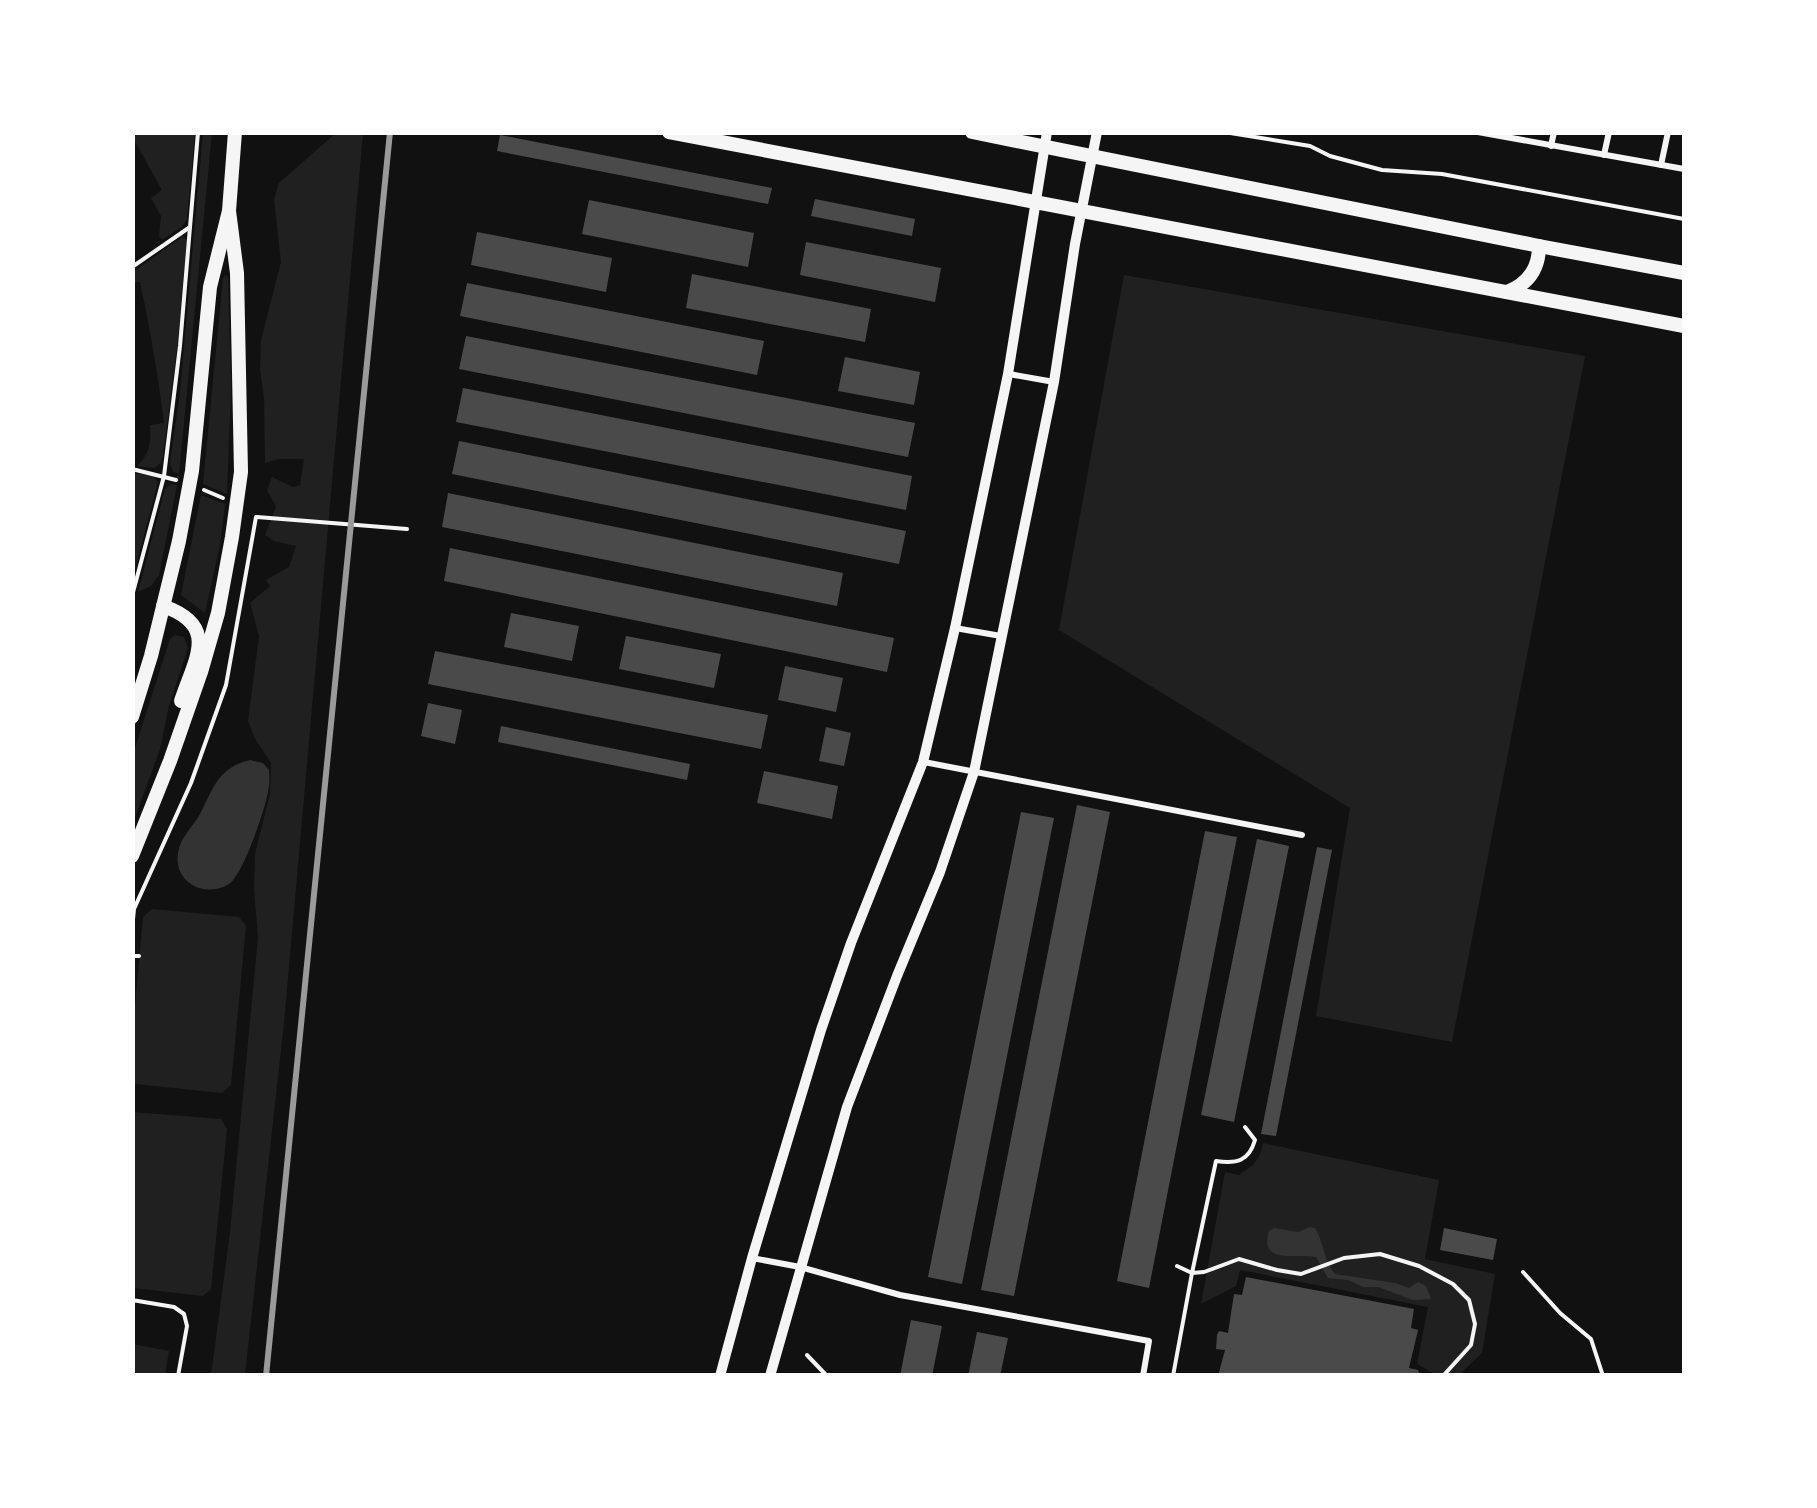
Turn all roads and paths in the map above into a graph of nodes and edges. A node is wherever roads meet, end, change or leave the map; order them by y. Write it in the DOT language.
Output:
graph roads {
  1 [pos="198,132"];
  2 [pos="235,132"];
  3 [pos="669,132"];
  4 [pos="972,132"];
  5 [pos="1097,132"];
  6 [pos="1224,132"];
  7 [pos="1478,132"];
  8 [pos="1554,132"];
  9 [pos="1609,132"];
  10 [pos="1668,132"];
  11 [pos="1492,134"];
  12 [pos="1046,140"];
  13 [pos="1551,146"];
  14 [pos="1604,155"];
  15 [pos="1092,156"];
  16 [pos="1661,165"];
  17 [pos="1684,169"];
  18 [pos="1034,204"];
  19 [pos="228,211"];
  20 [pos="1082,212"];
  21 [pos="1684,219"];
  22 [pos="190,227"];
  23 [pos="1538,246"];
  24 [pos="132,268"];
  25 [pos="1684,273"];
  26 [pos="1506,292"];
  27 [pos="1684,326"];
  28 [pos="1008,374"];
  29 [pos="1054,382"];
  30 [pos="132,469"];
  31 [pos="164,476"];
  32 [pos="189,485"];
  33 [pos="237,503"];
  34 [pos="256,517"];
  35 [pos="407,528"];
  36 [pos="134,587"];
  37 [pos="132,596"];
  38 [pos="164,606"];
  39 [pos="956,628"];
  40 [pos="1000,636"];
  41 [pos="132,717"];
  42 [pos="170,761"];
  43 [pos="923,762"];
  44 [pos="974,772"];
  45 [pos="1302,835"];
  46 [pos="132,856"];
  47 [pos="132,930"];
  48 [pos="1245,1127"];
  49 [pos="752,1258"];
  50 [pos="1177,1266"];
  51 [pos="800,1268"];
  52 [pos="1523,1272"];
  53 [pos="1192,1273"];
  54 [pos="132,1300"];
  55 [pos="807,1355"];
  56 [pos="178,1376"];
  57 [pos="720,1376"];
  58 [pos="770,1376"];
  59 [pos="826,1376"];
  60 [pos="1143,1376"];
  61 [pos="1173,1376"];
  62 [pos="1443,1376"];
  63 [pos="1603,1376"];
  1 -- 22 [label="path"];
  2 -- 19 [label="street"];
  3 -- 18 [label="street"];
  4 -- 12 [label="street"];
  5 -- 15 [label="street"];
  6 -- 21 [label="path"];
  7 -- 11 [label="lane"];
  8 -- 13 [label="lane"];
  9 -- 14 [label="lane"];
  10 -- 16 [label="lane"];
  11 -- 13 [label="lane"];
  12 -- 15 [label="street"];
  12 -- 18 [label="street"];
  13 -- 14 [label="lane"];
  14 -- 16 [label="lane"];
  15 -- 20 [label="street"];
  15 -- 23 [label="street"];
  16 -- 17 [label="lane"];
  18 -- 20 [label="street"];
  18 -- 28 [label="street"];
  19 -- 32 [label="street"];
  19 -- 33 [label="street"];
  20 -- 26 [label="street"];
  20 -- 29 [label="street"];
  22 -- 24 [label="path"];
  22 -- 31 [label="path"];
  23 -- 25 [label="street"];
  23 -- 26 [label="street"];
  26 -- 27 [label="street"];
  28 -- 29 [label="lane"];
  28 -- 39 [label="street"];
  29 -- 40 [label="street"];
  30 -- 31 [label="path"];
  31 -- 32 [label="path"];
  31 -- 36 [label="path"];
  32 -- 33 [label="path"];
  32 -- 38 [label="street"];
  33 -- 34 [label="path"];
  33 -- 42 [label="street"];
  34 -- 35 [label="path"];
  34 -- 47 [label="path"];
  36 -- 37 [label="path"];
  38 -- 41 [label="street"];
  38 -- 42 [label="street"];
  39 -- 40 [label="lane"];
  39 -- 43 [label="street"];
  40 -- 44 [label="street"];
  42 -- 46 [label="street"];
  43 -- 44 [label="lane"];
  43 -- 49 [label="street"];
  44 -- 45 [label="lane"];
  44 -- 51 [label="street"];
  48 -- 53 [label="path"];
  49 -- 51 [label="lane"];
  49 -- 57 [label="street"];
  50 -- 53 [label="path"];
  51 -- 58 [label="street"];
  51 -- 60 [label="lane"];
  52 -- 63 [label="path"];
  53 -- 61 [label="path"];
  53 -- 62 [label="path"];
  54 -- 56 [label="path"];
  55 -- 59 [label="path"];
}
